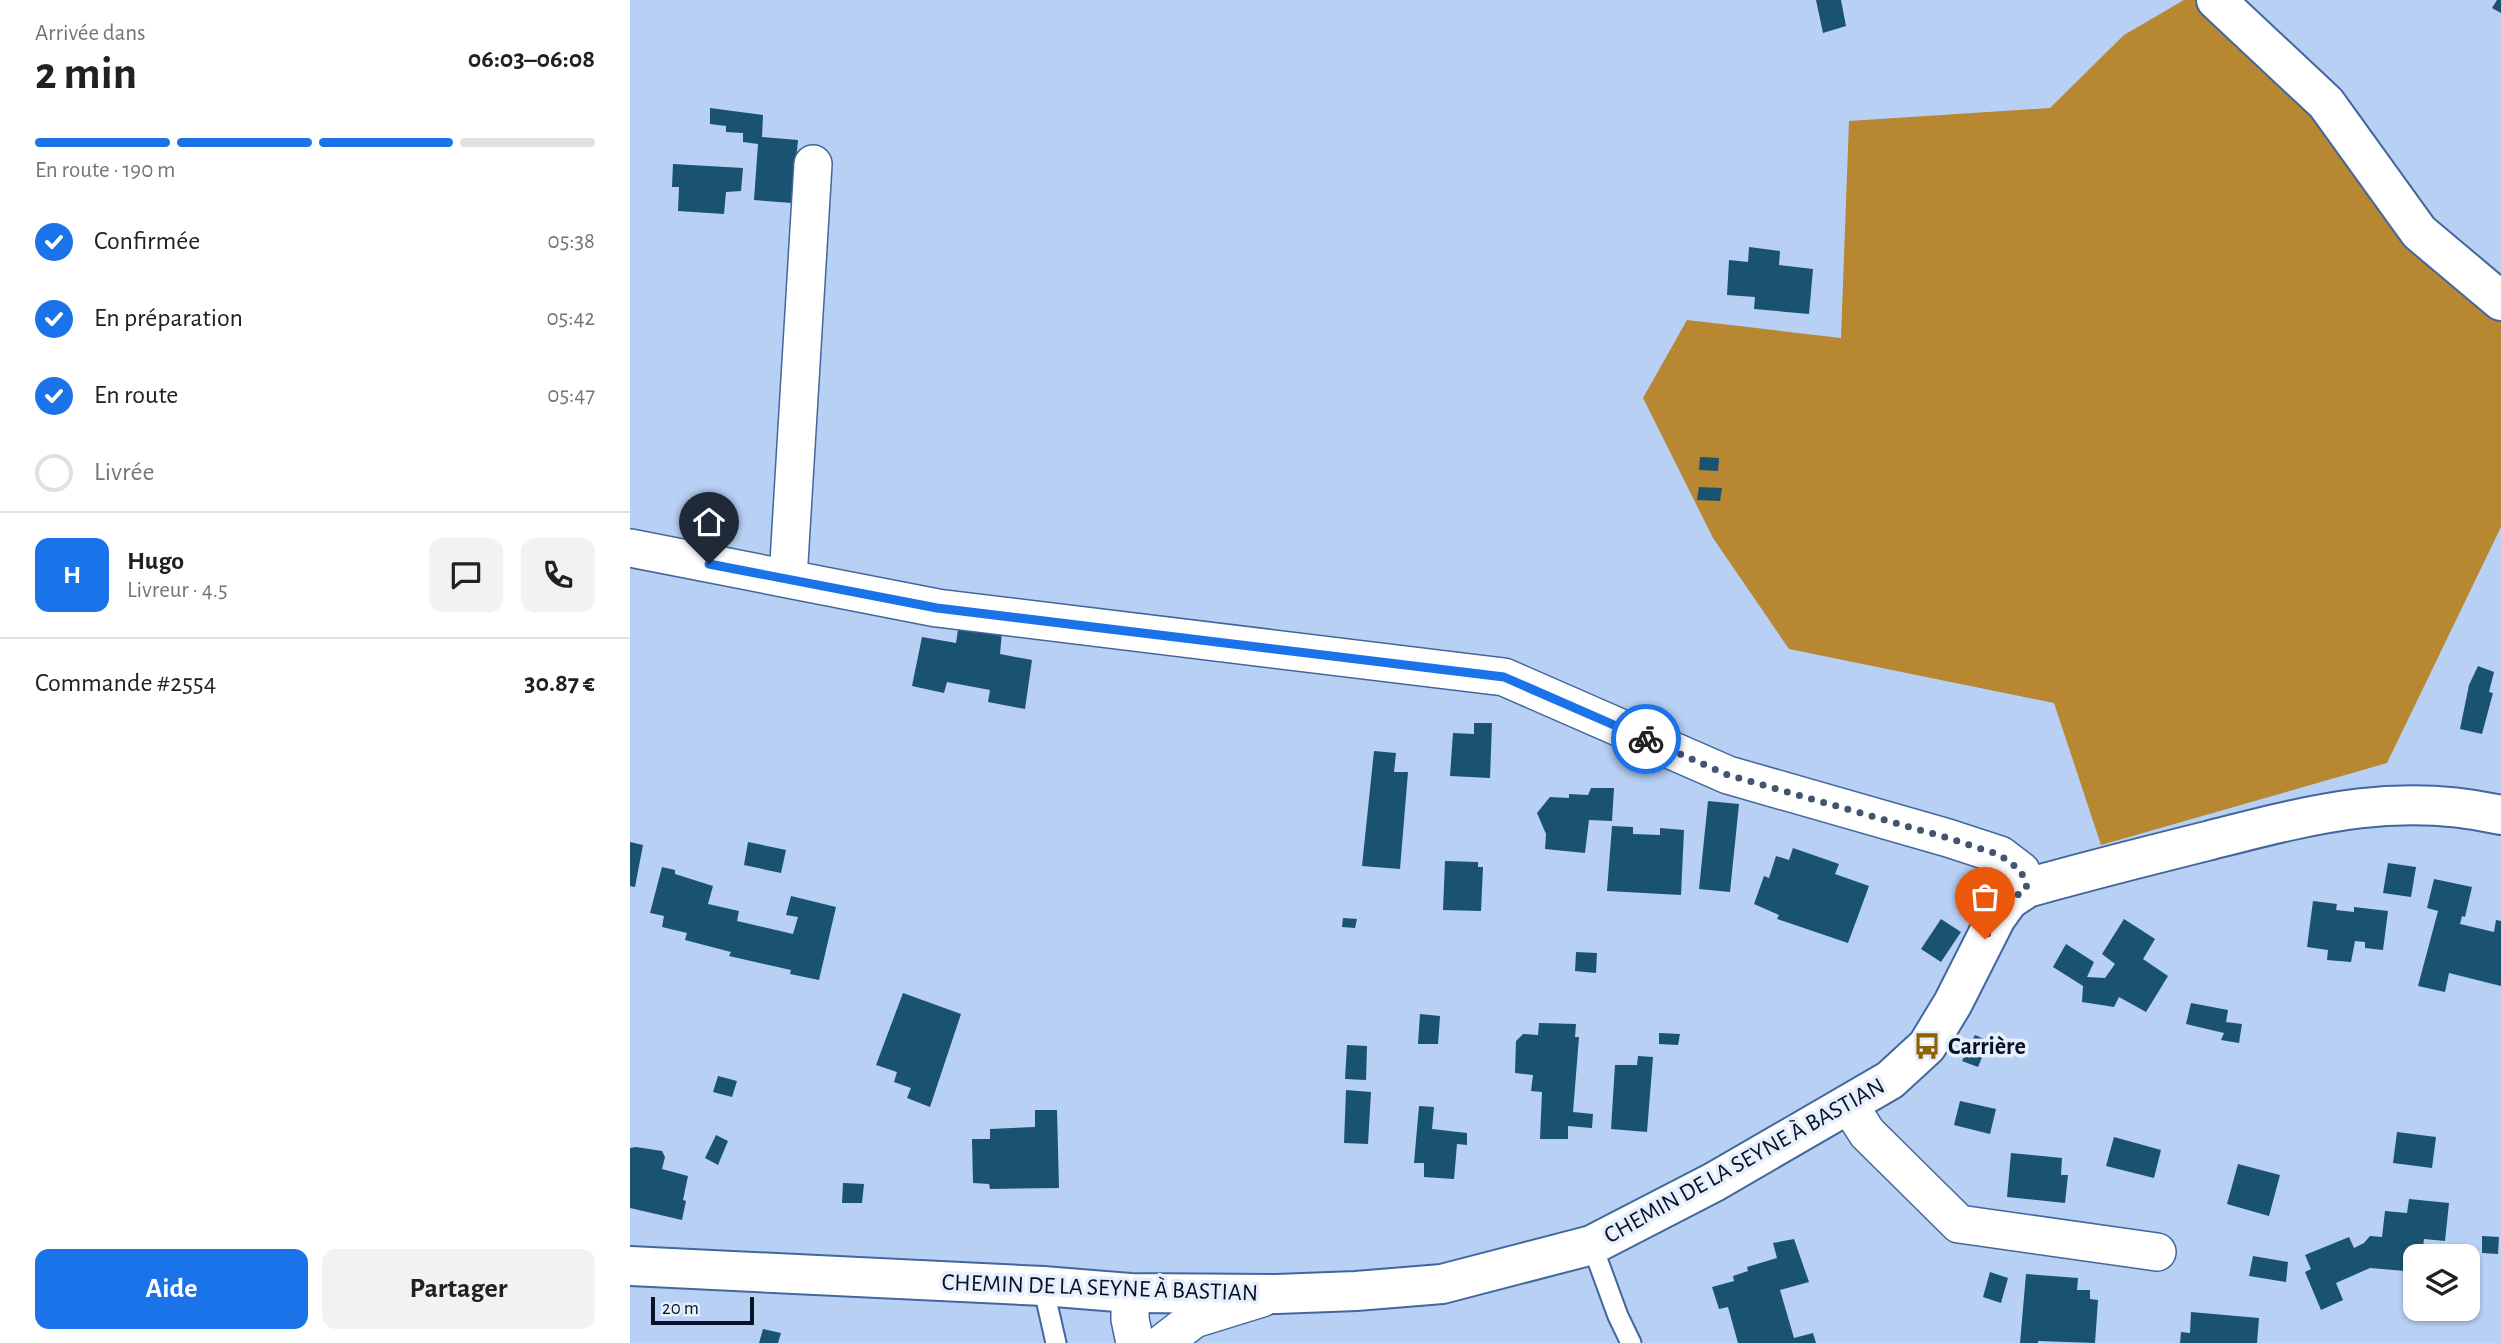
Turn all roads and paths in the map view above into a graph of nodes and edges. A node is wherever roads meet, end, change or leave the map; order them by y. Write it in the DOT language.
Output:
graph roads {
  1 [pos="2216,0"];
  2 [pos="813,164"];
  3 [pos="2501,301"];
  4 [pos="630,548"];
  5 [pos="788,579"];
  6 [pos="2501,815"];
  7 [pos="2027,888"];
  8 [pos="1849,1105"];
  9 [pos="1592,1245"];
  10 [pos="2157,1252"];
  11 [pos="630,1266"];
  12 [pos="1043,1286"];
  13 [pos="1130,1293"];
  14 [pos="1277,1294"];
  15 [pos="1056,1343"];
  16 [pos="1135,1343"];
  17 [pos="1163,1343"];
  18 [pos="1631,1343"];
  1 -- 3 [label="street"];
  2 -- 5 [label="street"];
  4 -- 5 [label="street"];
  5 -- 7 [label="street"];
  6 -- 7 [label="street, CHEMIN DE LA SEYNE À BASTIAN"];
  7 -- 8 [label="street, CHEMIN DE LA SEYNE À BASTIAN"];
  8 -- 9 [label="street, CHEMIN DE LA SEYNE À BASTIAN"];
  8 -- 10 [label="street"];
  9 -- 14 [label="street, CHEMIN DE LA SEYNE À BASTIAN"];
  9 -- 18 [label="lane"];
  11 -- 12 [label="street, CHEMIN DE LA SEYNE À BASTIAN"];
  12 -- 13 [label="street, CHEMIN DE LA SEYNE À BASTIAN"];
  12 -- 15 [label="lane"];
  13 -- 14 [label="street, CHEMIN DE LA SEYNE À BASTIAN"];
  13 -- 16 [label="street"];
  14 -- 17 [label="street"];
}
